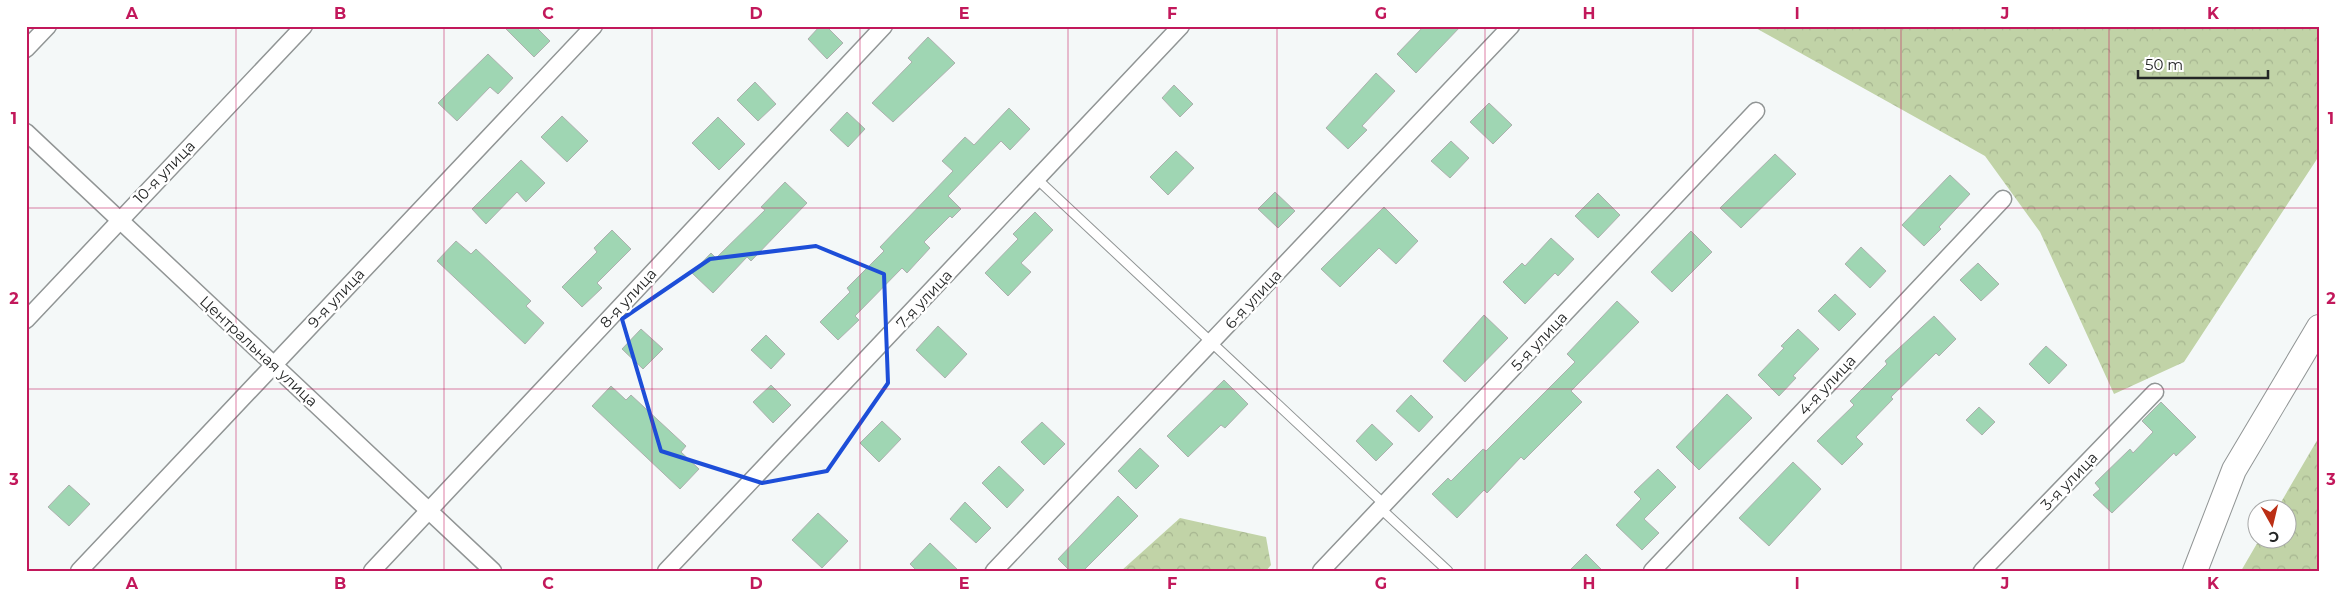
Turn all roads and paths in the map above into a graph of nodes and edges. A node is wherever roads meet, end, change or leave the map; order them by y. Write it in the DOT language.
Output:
graph roads {
  1 [pos="48,26"];
  2 [pos="304,26"];
  3 [pos="594,26"];
  4 [pos="884,26"];
  5 [pos="1181,26"];
  6 [pos="1511,26"];
  7 [pos="26,49"];
  8 [pos="1756,111"];
  9 [pos="26,132"];
  10 [pos="1037,179"];
  11 [pos="2003,199"];
  12 [pos="119,220"];
  13 [pos="26,320"];
  14 [pos="2319,327"];
  15 [pos="1211,343"];
  16 [pos="274,365"];
  17 [pos="2155,392"];
  18 [pos="1382,506"];
  19 [pos="428,510"];
  20 [pos="79,571"];
  21 [pos="372,571"];
  22 [pos="493,571"];
  23 [pos="666,571"];
  24 [pos="994,571"];
  25 [pos="1321,571"];
  26 [pos="1448,571"];
  27 [pos="1652,571"];
  28 [pos="1982,571"];
  29 [pos="2195,571"];
  1 -- 7 [label="street"];
  2 -- 12 [label="street, 10-я улица"];
  3 -- 16 [label="street, 9-я улица"];
  4 -- 19 [label="street, 8-я улица"];
  5 -- 10 [label="street, 7-я улица"];
  6 -- 15 [label="street, 6-я улица"];
  8 -- 18 [label="street, 5-я улица"];
  9 -- 12 [label="street, Центральная улица"];
  10 -- 15 [label="lane"];
  10 -- 23 [label="street, 7-я улица"];
  11 -- 27 [label="street, 4-я улица"];
  12 -- 13 [label="street, 10-я улица"];
  12 -- 16 [label="street, Центральная улица"];
  14 -- 29 [label="street"];
  15 -- 18 [label="lane"];
  15 -- 24 [label="street, 6-я улица"];
  16 -- 19 [label="street, Центральная улица"];
  16 -- 20 [label="street, 9-я улица"];
  17 -- 28 [label="street, 3-я улица"];
  18 -- 25 [label="street, 5-я улица"];
  18 -- 26 [label="lane"];
  19 -- 21 [label="street, 8-я улица"];
  19 -- 22 [label="street, Центральная улица"];
}
